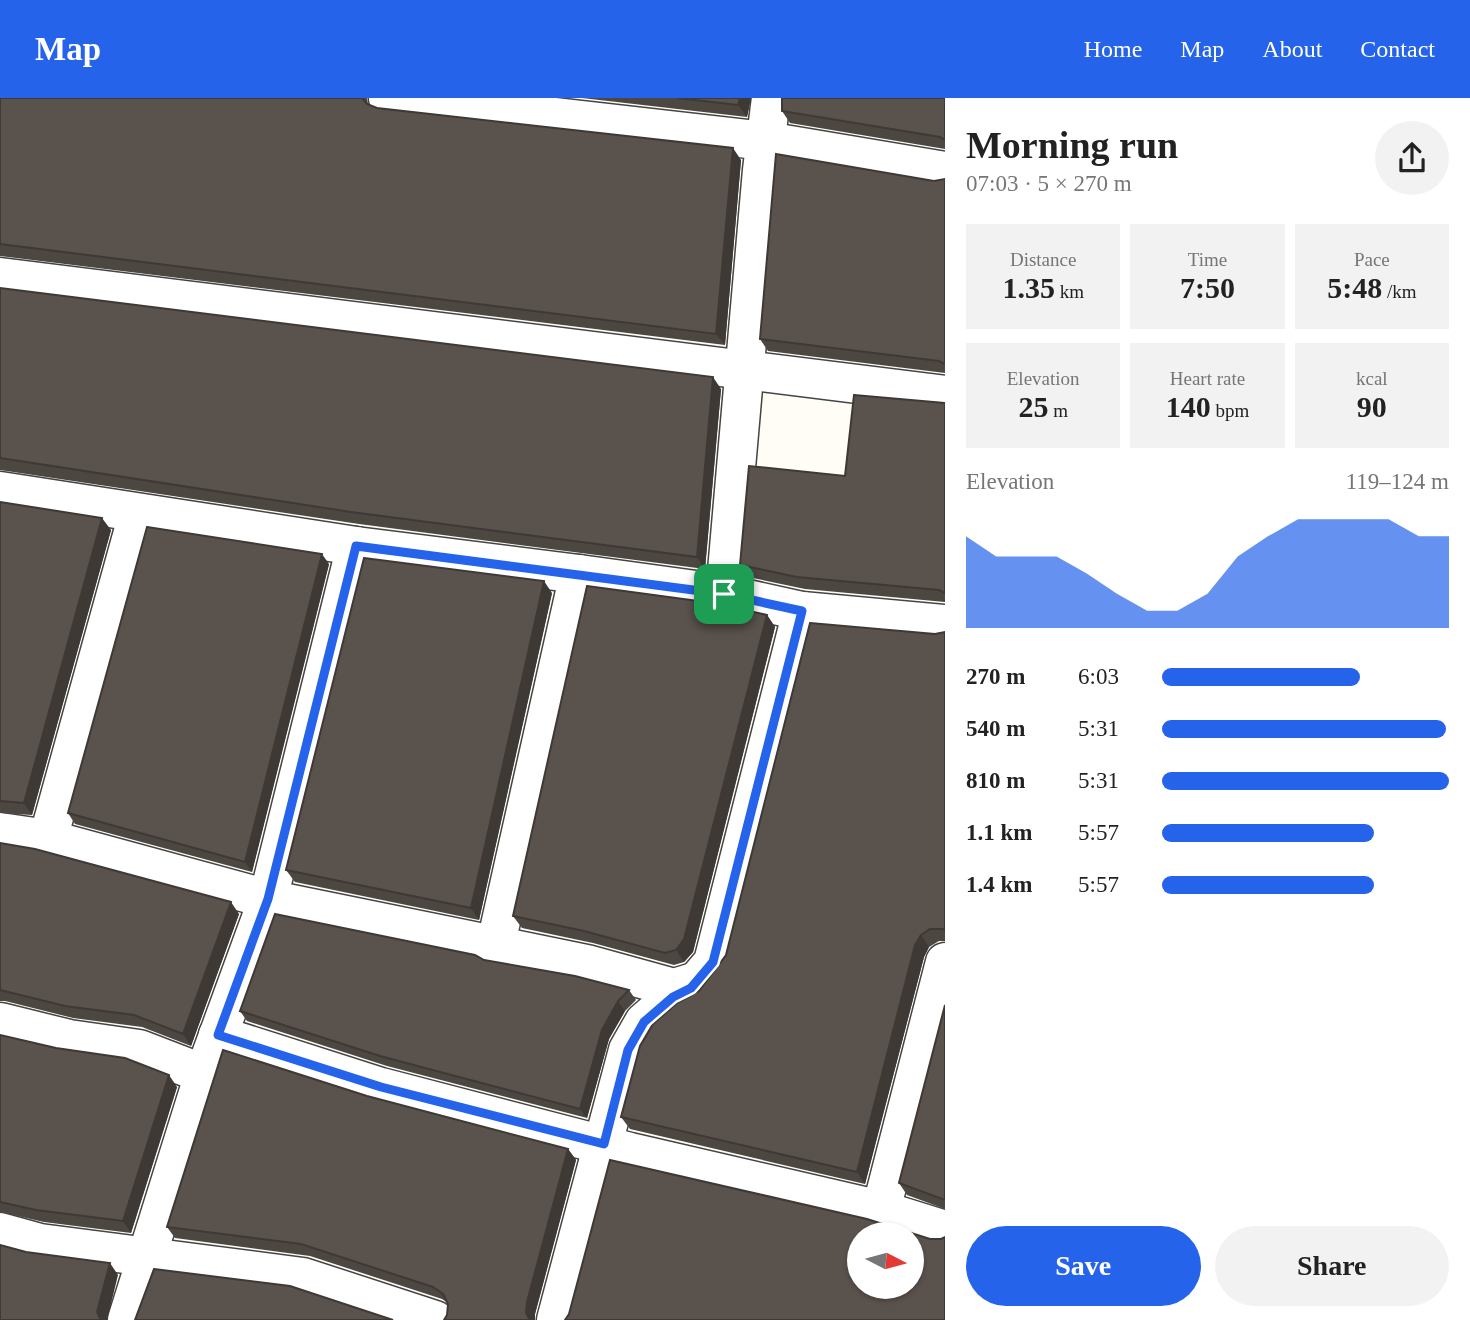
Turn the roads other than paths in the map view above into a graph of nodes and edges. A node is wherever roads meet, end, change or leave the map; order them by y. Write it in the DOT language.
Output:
graph roads {
  1 [pos="388,98"];
  2 [pos="771,98"];
  3 [pos="766,141"];
  4 [pos="945,171"];
  5 [pos="0,277"];
  6 [pos="746,369"];
  7 [pos="945,395"];
  8 [pos="0,491"];
  9 [pos="138,514"];
  10 [pos="356,546"];
  11 [pos="579,574"];
  12 [pos="724,594"];
  13 [pos="802,611"];
  14 [pos="945,624"];
  15 [pos="0,832"];
  16 [pos="48,839"];
  17 [pos="268,899"];
  18 [pos="495,948"];
  19 [pos="945,962"];
  20 [pos="697,981"];
  21 [pos="0,1022"];
  22 [pos="218,1035"];
  23 [pos="204,1074"];
  24 [pos="604,1144"];
  25 [pos="881,1210"];
  26 [pos="945,1230"];
  27 [pos="0,1231"];
  28 [pos="145,1259"];
  29 [pos="127,1320"];
  30 [pos="435,1320"];
  31 [pos="556,1320"];
  1 -- 3 [label="street"];
  2 -- 3 [label="street"];
  3 -- 4 [label="street"];
  3 -- 6 [label="street"];
  5 -- 6 [label="street"];
  6 -- 7 [label="street"];
  6 -- 12 [label="street"];
  8 -- 9 [label="street"];
  9 -- 10 [label="street"];
  9 -- 16 [label="street"];
  10 -- 11 [label="street"];
  10 -- 17 [label="street"];
  11 -- 12 [label="street"];
  11 -- 18 [label="street"];
  12 -- 13 [label="street"];
  13 -- 14 [label="street"];
  13 -- 20 [label="street"];
  15 -- 16 [label="street"];
  16 -- 17 [label="street"];
  17 -- 18 [label="street"];
  17 -- 22 [label="street"];
  18 -- 20 [label="street"];
  19 -- 25 [label="street"];
  20 -- 24 [label="street"];
  21 -- 23 [label="street"];
  22 -- 23 [label="street"];
  22 -- 24 [label="street"];
  23 -- 28 [label="street"];
  24 -- 25 [label="street"];
  24 -- 31 [label="street"];
  25 -- 26 [label="street"];
  27 -- 28 [label="street"];
  28 -- 29 [label="street"];
  28 -- 30 [label="street"];
}
